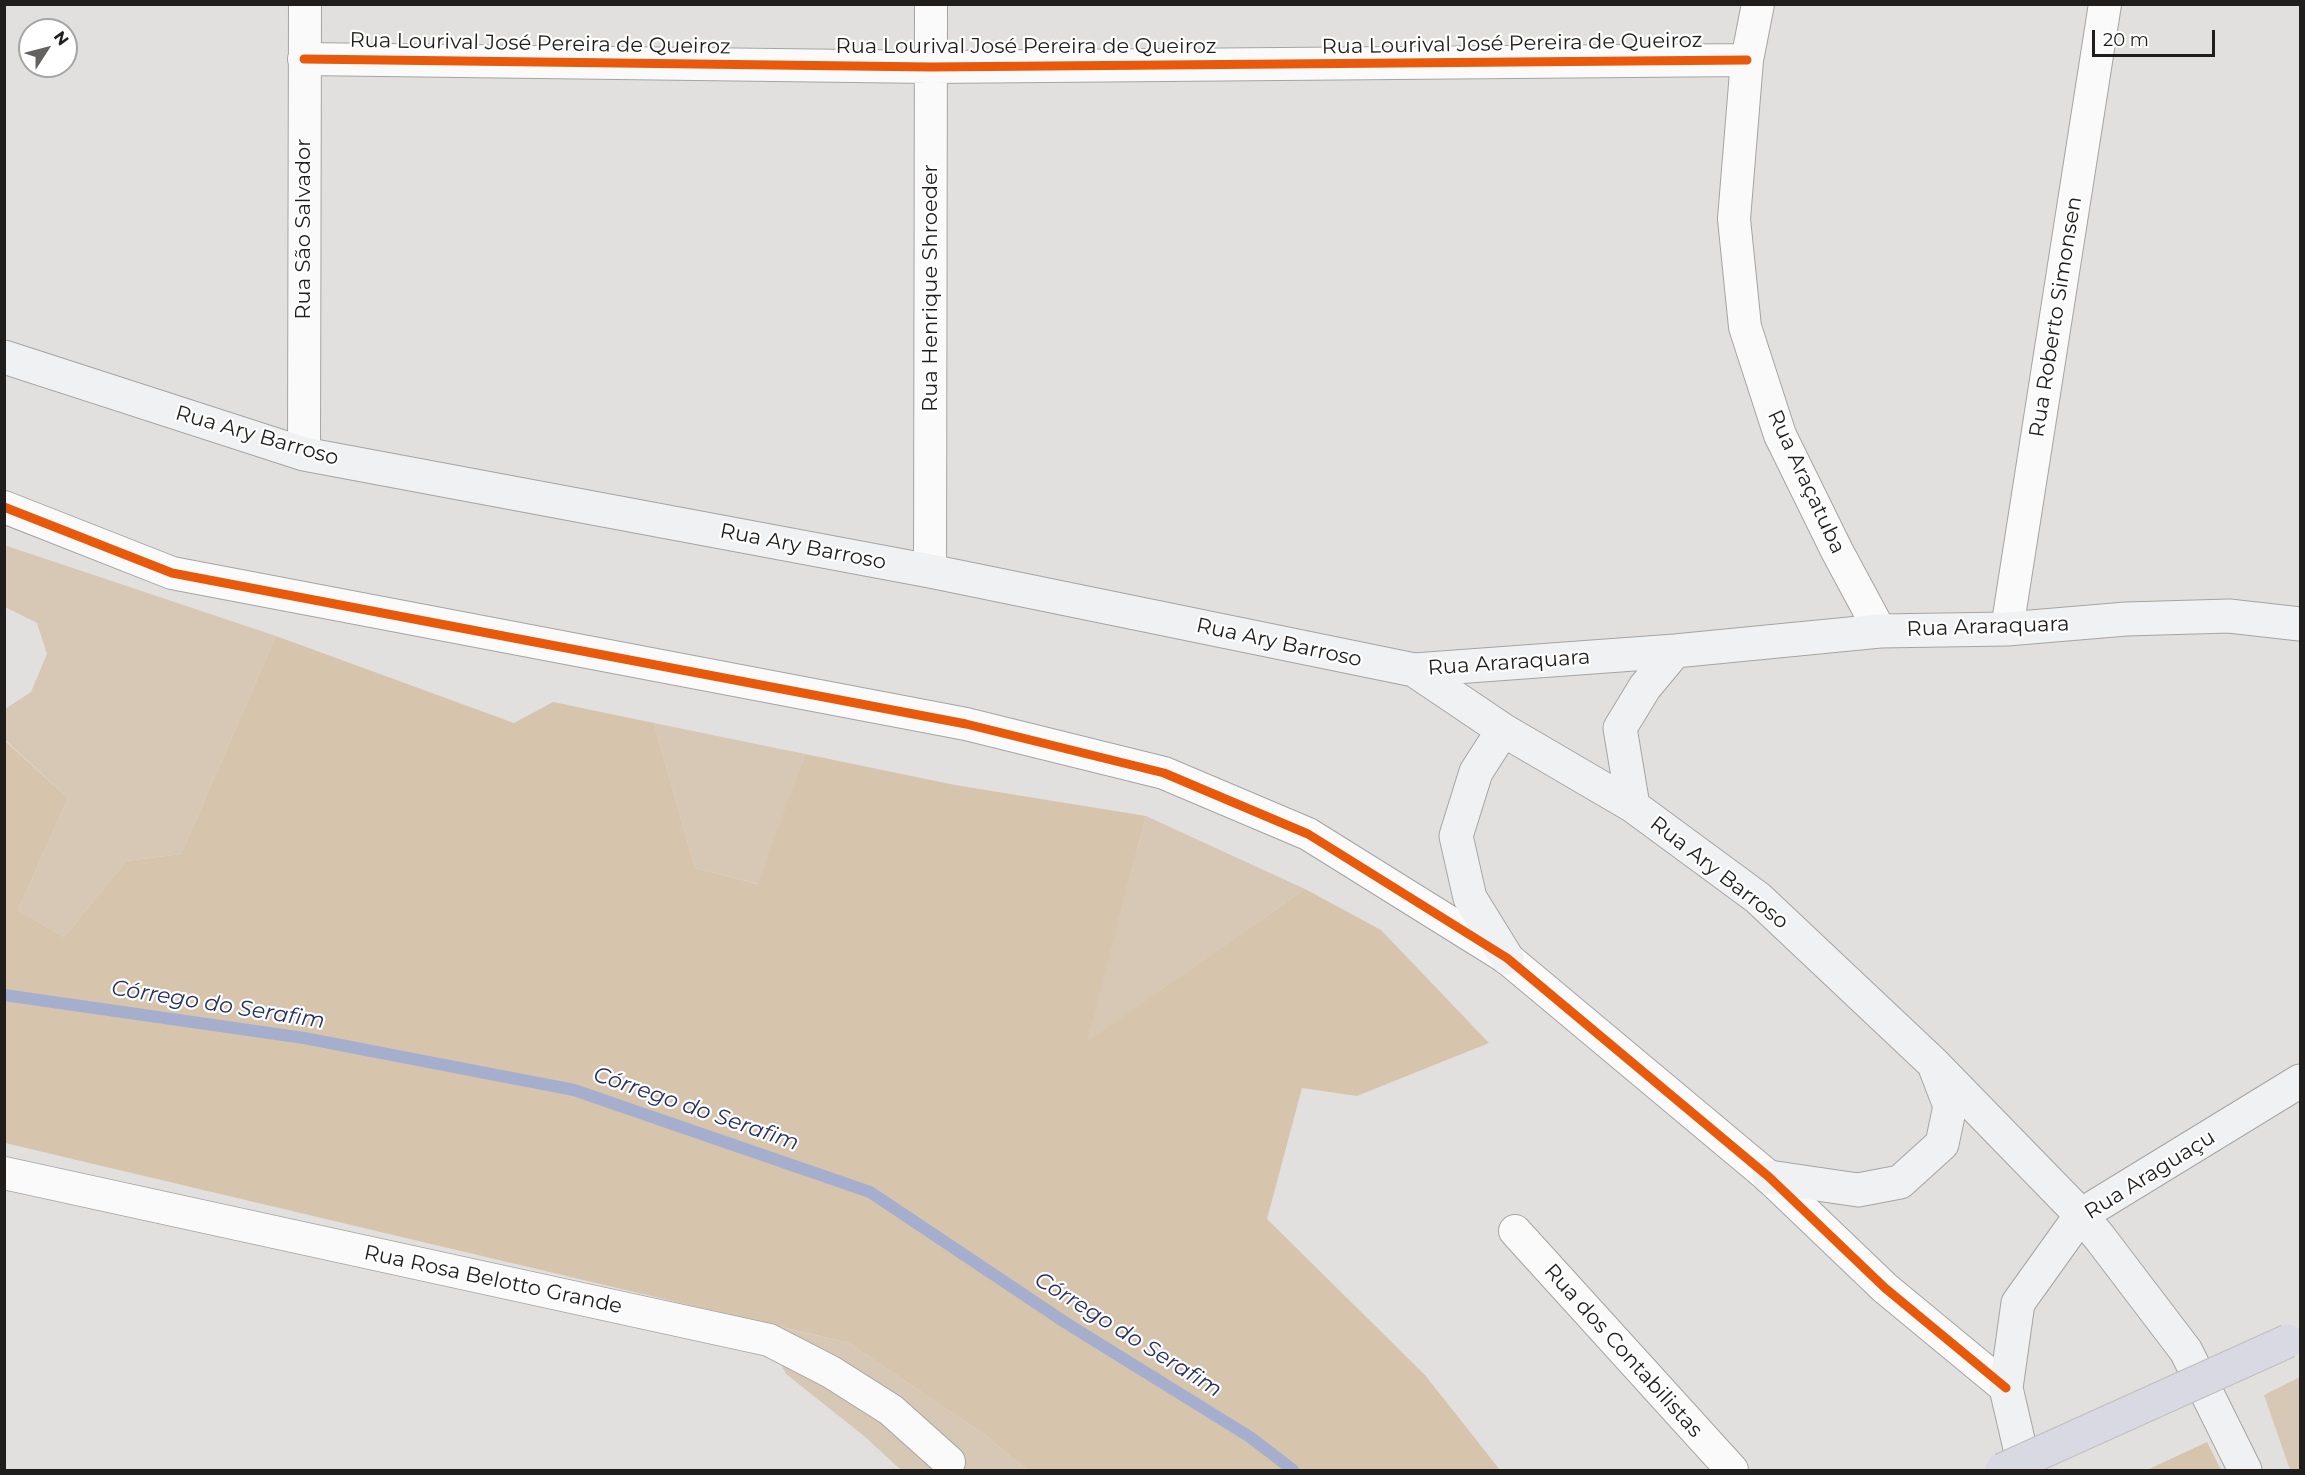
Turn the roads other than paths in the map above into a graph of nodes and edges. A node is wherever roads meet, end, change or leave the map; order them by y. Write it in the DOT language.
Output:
graph roads {
  1 [pos="304,4"];
  2 [pos="931,4"];
  3 [pos="1758,4"];
  4 [pos="2105,4"];
  5 [pos="304,59"];
  6 [pos="1747,60"];
  7 [pos="932,68"];
  8 [pos="4,357"];
  9 [pos="304,454"];
  10 [pos="4,507"];
  11 [pos="930,571"];
  12 [pos="2301,624"];
  13 [pos="2007,629"];
  14 [pos="1880,631"];
  15 [pos="1675,651"];
  16 [pos="1414,670"];
  17 [pos="1503,730"];
  18 [pos="1633,806"];
  19 [pos="1508,958"];
  20 [pos="1933,1063"];
  21 [pos="2301,1081"];
  22 [pos="5,1175"];
  23 [pos="1769,1177"];
  24 [pos="2082,1215"];
  25 [pos="1515,1231"];
  26 [pos="2288,1341"];
  27 [pos="2006,1388"];
  28 [pos="949,1462"];
  29 [pos="1732,1470"];
  30 [pos="2002,1470"];
  31 [pos="2025,1470"];
  32 [pos="2245,1470"];
  1 -- 5 [label="street, Rua São Salvador"];
  2 -- 7 [label="street, Rua Henrique Shroeder"];
  3 -- 6 [label="street, Rua Araçatuba"];
  4 -- 13 [label="street, Rua Roberto Simonsen"];
  5 -- 7 [label="street, Rua Lourival José Pereira de Queiroz"];
  5 -- 9 [label="street, Rua São Salvador"];
  6 -- 7 [label="street, Rua Lourival José Pereira de Queiroz"];
  6 -- 14 [label="street, Rua Araçatuba"];
  7 -- 11 [label="street, Rua Henrique Shroeder"];
  8 -- 9 [label="main road, Rua Ary Barroso"];
  9 -- 11 [label="main road, Rua Ary Barroso"];
  10 -- 19 [label="street"];
  11 -- 16 [label="main road, Rua Ary Barroso"];
  12 -- 13 [label="main road, Rua Araraquara"];
  13 -- 14 [label="main road, Rua Araraquara"];
  14 -- 15 [label="main road, Rua Araraquara"];
  15 -- 16 [label="main road, Rua Araraquara"];
  15 -- 18 [label="main road"];
  16 -- 17 [label="main road, Rua Ary Barroso"];
  17 -- 18 [label="main road, Rua Ary Barroso"];
  17 -- 19 [label="main road"];
  18 -- 20 [label="main road, Rua Ary Barroso"];
  19 -- 23 [label="street"];
  20 -- 23 [label="main road"];
  20 -- 24 [label="main road, Rua Ary Barroso"];
  21 -- 24 [label="main road, Rua Araguaçu"];
  22 -- 28 [label="street, Rua Rosa Belotto Grande"];
  23 -- 27 [label="street"];
  24 -- 27 [label="main road, Rua Araguaçu"];
  24 -- 32 [label="main road, Rua Ary Barroso"];
  25 -- 29 [label="street, Rua dos Contabilistas"];
  26 -- 30 [label="highway, bridge"];
  27 -- 31 [label="main road, Rua Araguaçu"];
}
